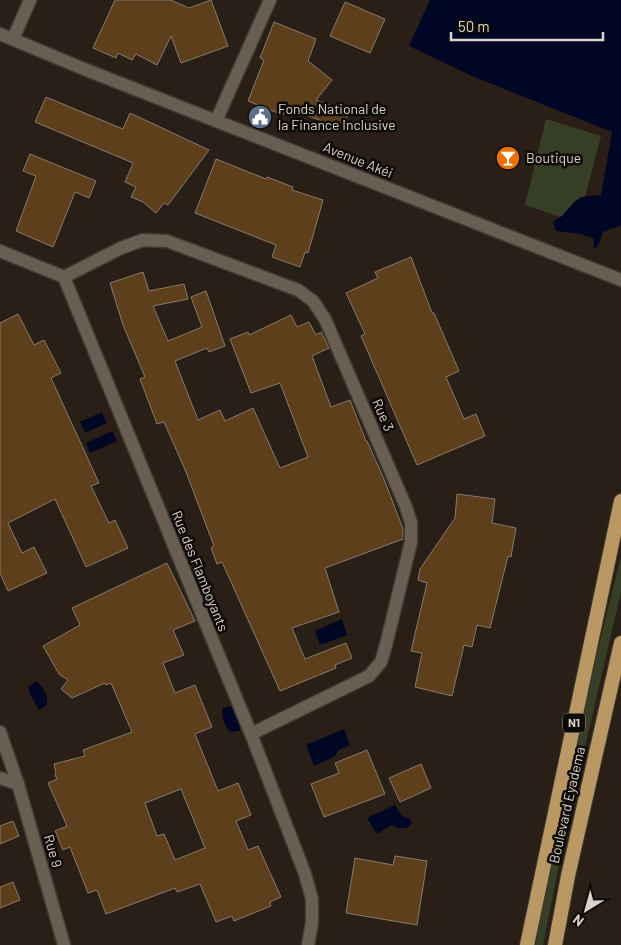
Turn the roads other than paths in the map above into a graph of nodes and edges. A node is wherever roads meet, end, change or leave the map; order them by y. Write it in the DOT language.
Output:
graph roads {
  1 [pos="30,0"];
  2 [pos="270,0"];
  3 [pos="0,34"];
  4 [pos="13,39"];
  5 [pos="216,121"];
  6 [pos="0,250"];
  7 [pos="64,277"];
  8 [pos="621,280"];
  9 [pos="621,501"];
  10 [pos="621,643"];
  11 [pos="0,732"];
  12 [pos="251,734"];
  13 [pos="0,778"];
  14 [pos="18,784"];
  15 [pos="64,945"];
  16 [pos="308,945"];
  17 [pos="527,945"];
  18 [pos="555,945"];
  1 -- 4 [label="street"];
  2 -- 5 [label="street"];
  3 -- 4 [label="street, Avenue Akéi"];
  4 -- 5 [label="street, Avenue Akéi"];
  5 -- 8 [label="street, Avenue Akéi"];
  6 -- 7 [label="street"];
  7 -- 12 [label="street, Rue des Flamboyants"];
  7 -- 12 [label="street, Rue 3"];
  9 -- 17 [label="highway, N1"];
  10 -- 18 [label="highway, Boulevard Eyadema / N1"];
  11 -- 14 [label="street, Rue 9"];
  12 -- 16 [label="street, Rue des Flamboyants"];
  13 -- 14 [label="street"];
  14 -- 15 [label="street, Rue 9"];
}
